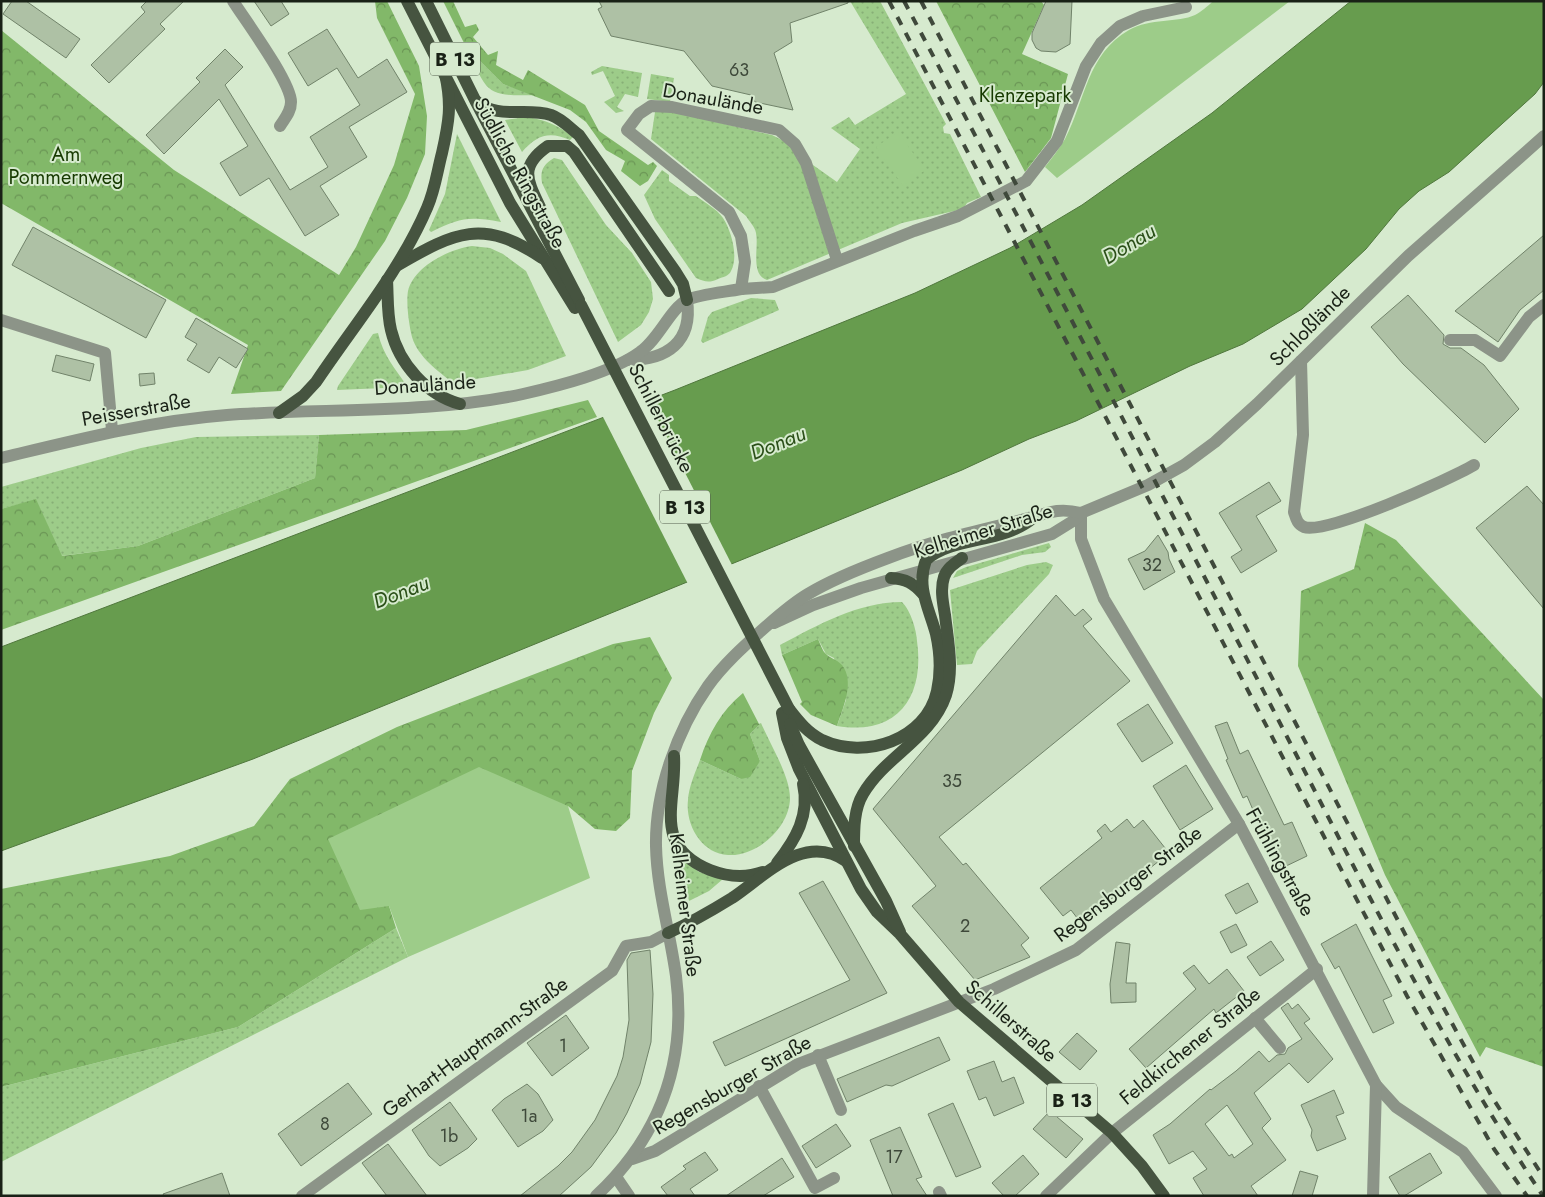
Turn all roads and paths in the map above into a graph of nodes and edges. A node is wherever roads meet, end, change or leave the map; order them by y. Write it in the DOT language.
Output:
graph roads {
  1 [pos="233,1"];
  2 [pos="407,1"];
  3 [pos="426,1"];
  4 [pos="1186,7"];
  5 [pos="444,74"];
  6 [pos="474,100"];
  7 [pos="280,126"];
  8 [pos="1544,136"];
  9 [pos="551,245"];
  10 [pos="546,260"];
  11 [pos="837,260"];
  12 [pos="398,265"];
  13 [pos="387,280"];
  14 [pos="741,289"];
  15 [pos="669,291"];
  16 [pos="688,300"];
  17 [pos="1544,305"];
  18 [pos="578,306"];
  19 [pos="671,315"];
  20 [pos="1,320"];
  21 [pos="1450,340"];
  22 [pos="628,360"];
  23 [pos="1301,361"];
  24 [pos="460,404"];
  25 [pos="279,413"];
  26 [pos="112,430"];
  27 [pos="1,458"];
  28 [pos="1474,464"];
  29 [pos="1081,512"];
  30 [pos="1033,518"];
  31 [pos="962,558"];
  32 [pos="922,569"];
  33 [pos="891,578"];
  34 [pos="923,594"];
  35 [pos="765,627"];
  36 [pos="785,711"];
  37 [pos="674,756"];
  38 [pos="799,769"];
  39 [pos="1238,824"];
  40 [pos="854,846"];
  41 [pos="846,861"];
  42 [pos="772,867"];
  43 [pos="668,934"];
  44 [pos="900,934"];
  45 [pos="1317,968"];
  46 [pos="959,1002"];
  47 [pos="1256,1018"];
  48 [pos="1280,1048"];
  49 [pos="818,1055"];
  50 [pos="1376,1084"];
  51 [pos="759,1086"];
  52 [pos="841,1110"];
  53 [pos="1112,1134"];
  54 [pos="632,1158"];
  55 [pos="616,1177"];
  56 [pos="834,1178"];
  57 [pos="1053,1193"];
  58 [pos="302,1196"];
  59 [pos="596,1196"];
  60 [pos="629,1196"];
  61 [pos="1164,1196"];
  62 [pos="1373,1196"];
  63 [pos="1496,1196"];
  1 -- 7 [label="street"];
  2 -- 5 [label="main road, Südliche Ringstraße / B 13"];
  3 -- 6 [label="main road, Südliche Ringstraße / B 13"];
  4 -- 11 [label="street"];
  5 -- 10 [label="main road, Südliche Ringstraße / B 13"];
  5 -- 12 [label="main road"];
  6 -- 9 [label="main road, Südliche Ringstraße / B 13"];
  6 -- 16 [label="main road"];
  8 -- 23 [label="street, Schloßlände"];
  9 -- 15 [label="main road"];
  9 -- 18 [label="main road, Südliche Ringstraße / B 13"];
  10 -- 12 [label="main road"];
  10 -- 18 [label="main road, Südliche Ringstraße / B 13"];
  11 -- 14 [label="street"];
  11 -- 14 [label="street, Donaulände"];
  12 -- 13 [label="main road"];
  13 -- 24 [label="main road"];
  13 -- 25 [label="main road"];
  14 -- 16 [label="street"];
  15 -- 16 [label="street"];
  15 -- 19 [label="street"];
  16 -- 19 [label="street"];
  16 -- 22 [label="street"];
  17 -- 21 [label="street"];
  18 -- 36 [label="main road, Schillerbrücke / B 13, bridge"];
  19 -- 22 [label="street"];
  20 -- 26 [label="street"];
  22 -- 24 [label="street, Donaulände"];
  23 -- 28 [label="street"];
  23 -- 29 [label="street, Schloßlände"];
  24 -- 25 [label="street, Donaulände"];
  25 -- 26 [label="street, Peisserstraße"];
  26 -- 27 [label="street, Peisserstraße"];
  29 -- 30 [label="street"];
  29 -- 31 [label="street, Kelheimer Straße"];
  29 -- 39 [label="street, Frühlingstraße"];
  30 -- 32 [label="main road"];
  30 -- 35 [label="street"];
  31 -- 32 [label="street, Kelheimer Straße"];
  31 -- 40 [label="main road"];
  32 -- 33 [label="street, Kelheimer Straße"];
  32 -- 34 [label="main road"];
  33 -- 34 [label="main road"];
  33 -- 35 [label="street, Kelheimer Straße"];
  34 -- 36 [label="main road"];
  35 -- 37 [label="street, Kelheimer Straße"];
  36 -- 38 [label="main road, Schillerstraße / B 13"];
  36 -- 40 [label="main road, Schillerstraße / B 13"];
  37 -- 42 [label="main road"];
  37 -- 43 [label="street, Kelheimer Straße"];
  38 -- 41 [label="main road, Schillerstraße / B 13"];
  38 -- 42 [label="main road"];
  39 -- 45 [label="street, Frühlingstraße"];
  39 -- 46 [label="street, Regensburger Straße"];
  40 -- 44 [label="main road, Schillerstraße / B 13"];
  41 -- 42 [label="main road"];
  41 -- 44 [label="main road, Schillerstraße / B 13"];
  42 -- 43 [label="main road"];
  43 -- 54 [label="street, Kelheimer Straße"];
  43 -- 58 [label="street, Gerhart-Hauptmann-Straße"];
  44 -- 46 [label="main road, Schillerstraße / B 13"];
  45 -- 47 [label="street, Feldkirchener Straße"];
  45 -- 50 [label="street, Frühlingstraße"];
  46 -- 49 [label="street, Regensburger Straße"];
  46 -- 53 [label="main road, Schillerstraße / B 13"];
  47 -- 48 [label="street"];
  47 -- 53 [label="street, Feldkirchener Straße"];
  49 -- 51 [label="street, Regensburger Straße"];
  49 -- 52 [label="street"];
  50 -- 62 [label="street"];
  50 -- 63 [label="street, Frühlingstraße"];
  51 -- 54 [label="street, Regensburger Straße"];
  51 -- 56 [label="street"];
  53 -- 57 [label="street, Feldkirchener Straße"];
  53 -- 61 [label="main road, Schillerstraße / B 13"];
  54 -- 55 [label="street, Kelheimer Straße"];
  55 -- 59 [label="street"];
  55 -- 60 [label="street"];
}
